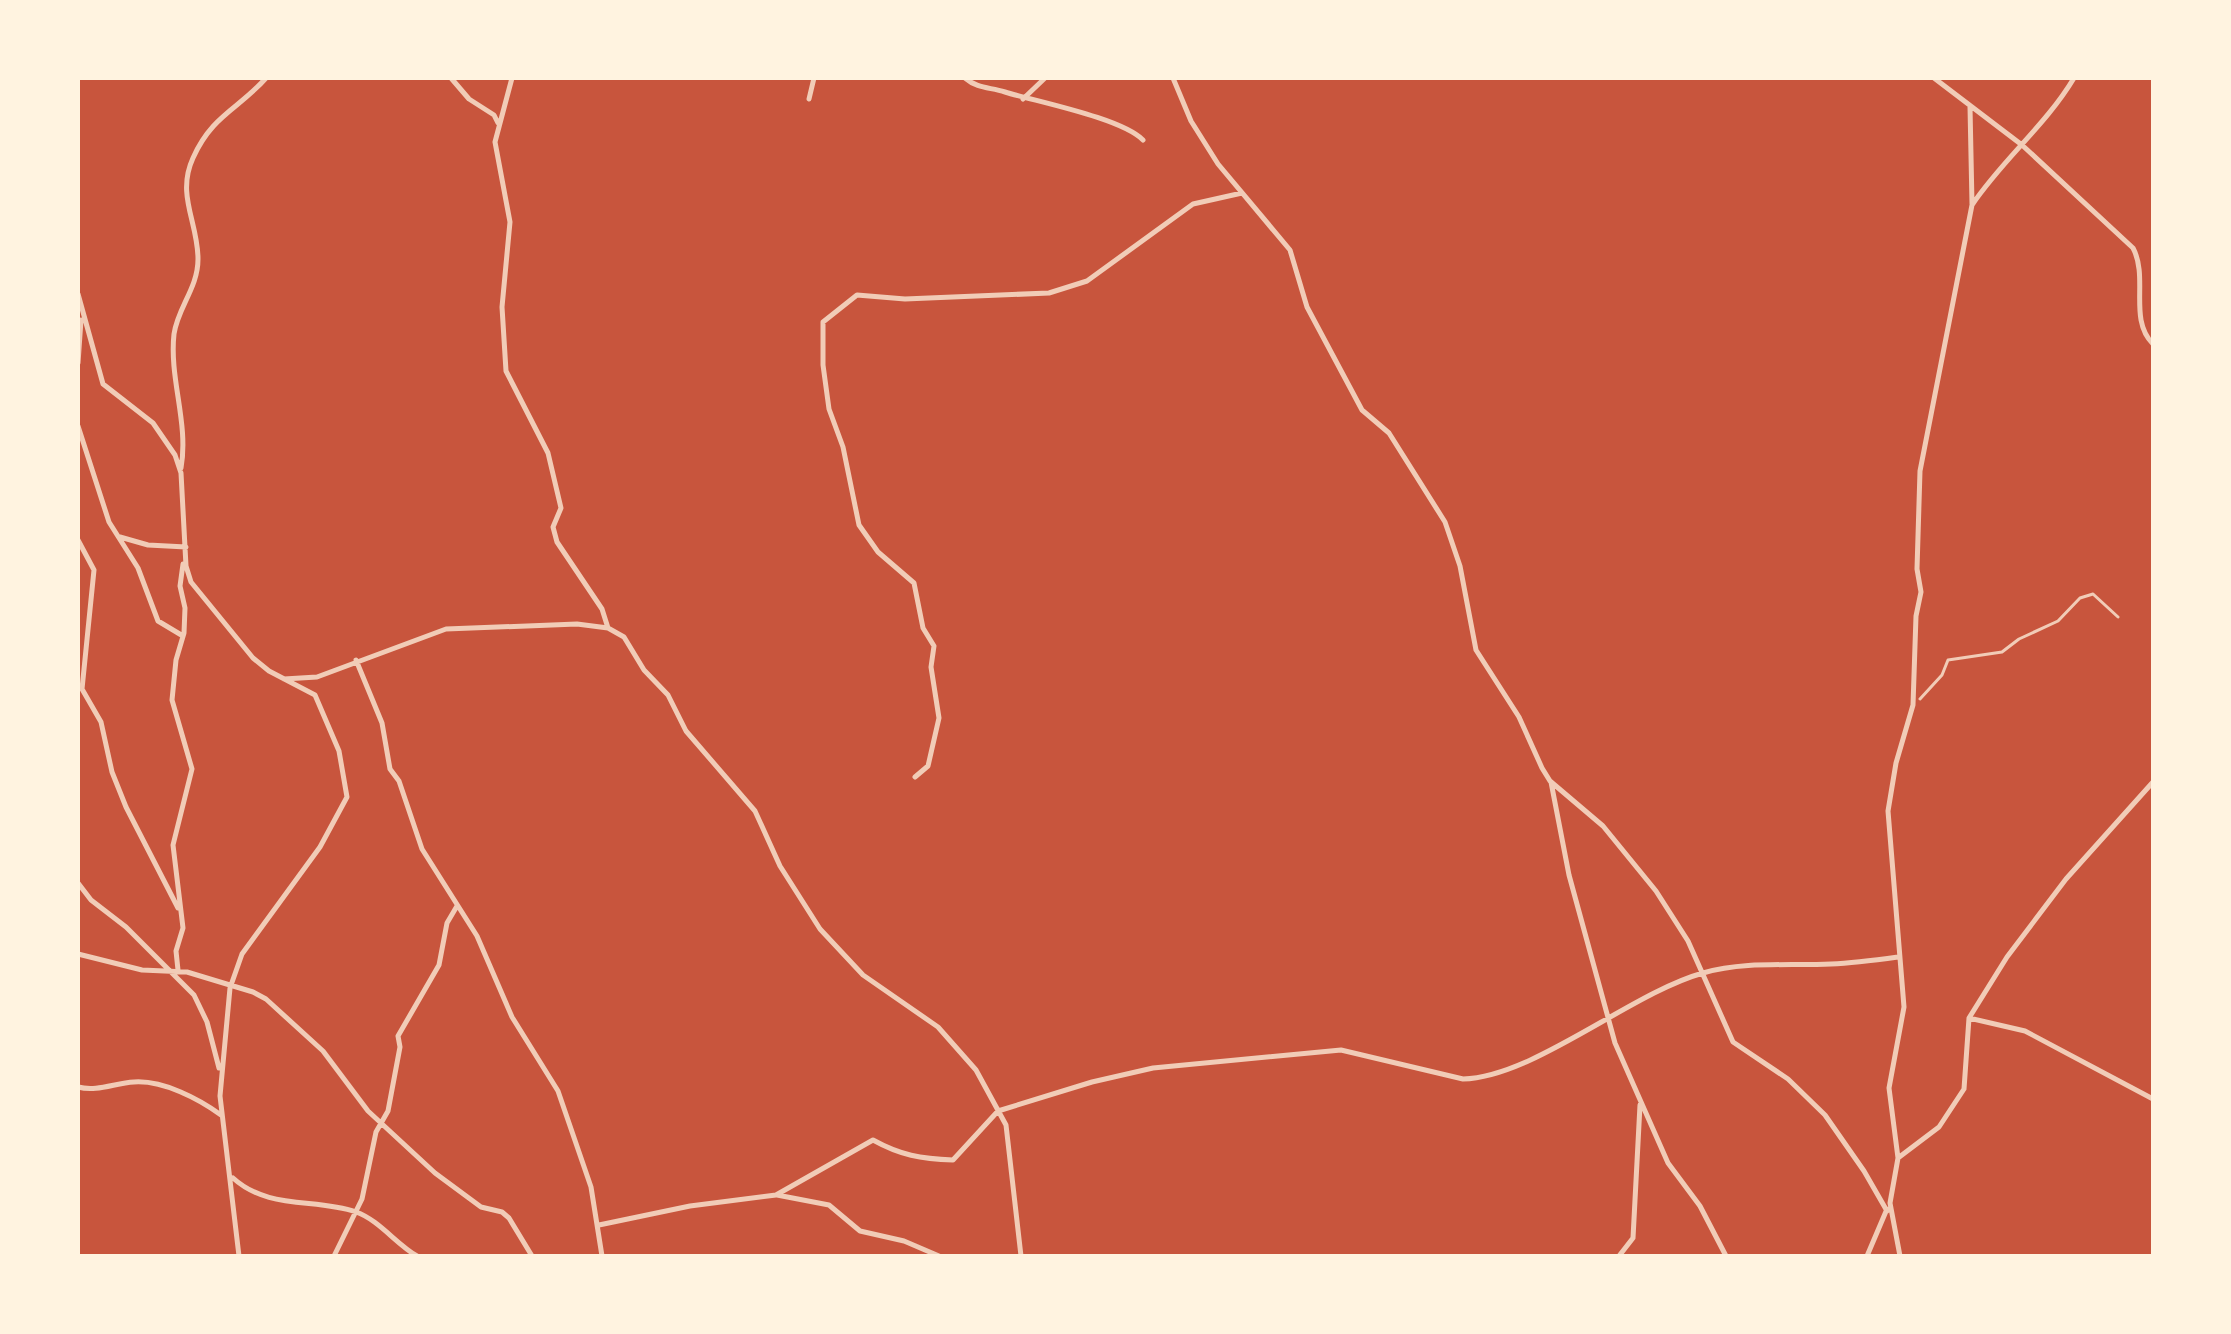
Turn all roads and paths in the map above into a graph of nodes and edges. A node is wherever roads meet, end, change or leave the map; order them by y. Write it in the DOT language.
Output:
graph roads {
  1 [pos="266,78"];
  2 [pos="451,78"];
  3 [pos="512,78"];
  4 [pos="814,78"];
  5 [pos="965,78"];
  6 [pos="1045,78"];
  7 [pos="1173,78"];
  8 [pos="1934,78"];
  9 [pos="2074,78"];
  10 [pos="809,99"];
  11 [pos="1023,99"];
  12 [pos="1970,106"];
  13 [pos="499,125"];
  14 [pos="1143,140"];
  15 [pos="2022,145"];
  16 [pos="1243,193"];
  17 [pos="1972,205"];
  18 [pos="78,294"];
  19 [pos="82,312"];
  20 [pos="2153,344"];
  21 [pos="78,363"];
  22 [pos="78,426"];
  23 [pos="181,473"];
  24 [pos="118,537"];
  25 [pos="78,540"];
  26 [pos="186,547"];
  27 [pos="185,555"];
  28 [pos="2118,617"];
  29 [pos="608,628"];
  30 [pos="183,636"];
  31 [pos="356,660"];
  32 [pos="284,679"];
  33 [pos="1920,699"];
  34 [pos="915,777"];
  35 [pos="1550,781"];
  36 [pos="2153,782"];
  37 [pos="78,883"];
  38 [pos="457,906"];
  39 [pos="182,916"];
  40 [pos="78,954"];
  41 [pos="1898,957"];
  42 [pos="169,969"];
  43 [pos="178,970"];
  44 [pos="1703,973"];
  45 [pos="230,988"];
  46 [pos="1609,1018"];
  47 [pos="1969,1018"];
  48 [pos="221,1074"];
  49 [pos="78,1087"];
  50 [pos="2153,1099"];
  51 [pos="1640,1104"];
  52 [pos="998,1111"];
  53 [pos="222,1116"];
  54 [pos="380,1122"];
  55 [pos="1898,1158"];
  56 [pos="231,1177"];
  57 [pos="776,1195"];
  58 [pos="1890,1203"];
  59 [pos="1887,1211"];
  60 [pos="355,1212"];
  61 [pos="599,1225"];
  62 [pos="239,1256"];
  63 [pos="334,1256"];
  64 [pos="417,1256"];
  65 [pos="532,1256"];
  66 [pos="602,1256"];
  67 [pos="939,1256"];
  68 [pos="1021,1256"];
  69 [pos="1619,1256"];
  70 [pos="1726,1256"];
  71 [pos="1867,1256"];
  72 [pos="1900,1256"];
  1 -- 23 [label="street"];
  2 -- 13 [label="street"];
  3 -- 13 [label="street"];
  4 -- 10 [label="street"];
  5 -- 11 [label="street"];
  6 -- 11 [label="street"];
  7 -- 16 [label="street"];
  8 -- 12 [label="street"];
  9 -- 15 [label="street"];
  11 -- 14 [label="street"];
  12 -- 15 [label="street"];
  12 -- 17 [label="street"];
  13 -- 29 [label="street"];
  15 -- 17 [label="street"];
  15 -- 20 [label="street"];
  16 -- 34 [label="street"];
  16 -- 35 [label="street"];
  17 -- 41 [label="street"];
  18 -- 19 [label="street"];
  19 -- 21 [label="street"];
  19 -- 23 [label="street"];
  22 -- 24 [label="street"];
  23 -- 26 [label="street"];
  24 -- 26 [label="street"];
  24 -- 30 [label="street"];
  25 -- 39 [label="street"];
  26 -- 27 [label="street"];
  27 -- 30 [label="street"];
  27 -- 32 [label="street"];
  28 -- 33 [label="street"];
  29 -- 31 [label="street"];
  29 -- 52 [label="street"];
  30 -- 39 [label="street"];
  31 -- 32 [label="street"];
  31 -- 38 [label="street"];
  32 -- 45 [label="street"];
  35 -- 44 [label="street"];
  35 -- 46 [label="street"];
  36 -- 47 [label="street"];
  37 -- 42 [label="street"];
  38 -- 54 [label="street"];
  38 -- 61 [label="street"];
  39 -- 43 [label="street"];
  40 -- 42 [label="street"];
  41 -- 44 [label="street"];
  41 -- 55 [label="street"];
  42 -- 43 [label="street"];
  42 -- 48 [label="street"];
  43 -- 45 [label="street"];
  44 -- 46 [label="street"];
  44 -- 59 [label="street"];
  45 -- 48 [label="street"];
  45 -- 54 [label="street"];
  46 -- 51 [label="street"];
  46 -- 52 [label="street"];
  47 -- 50 [label="street"];
  47 -- 55 [label="street"];
  48 -- 53 [label="street"];
  49 -- 53 [label="street"];
  51 -- 69 [label="street"];
  51 -- 70 [label="street"];
  52 -- 57 [label="street"];
  52 -- 68 [label="street"];
  53 -- 56 [label="street"];
  54 -- 60 [label="street"];
  54 -- 65 [label="street"];
  55 -- 58 [label="street"];
  56 -- 60 [label="street"];
  56 -- 62 [label="street"];
  57 -- 61 [label="street"];
  57 -- 67 [label="street"];
  58 -- 59 [label="street"];
  58 -- 72 [label="street"];
  59 -- 71 [label="street"];
  60 -- 63 [label="street"];
  60 -- 64 [label="street"];
  61 -- 66 [label="street"];
}
